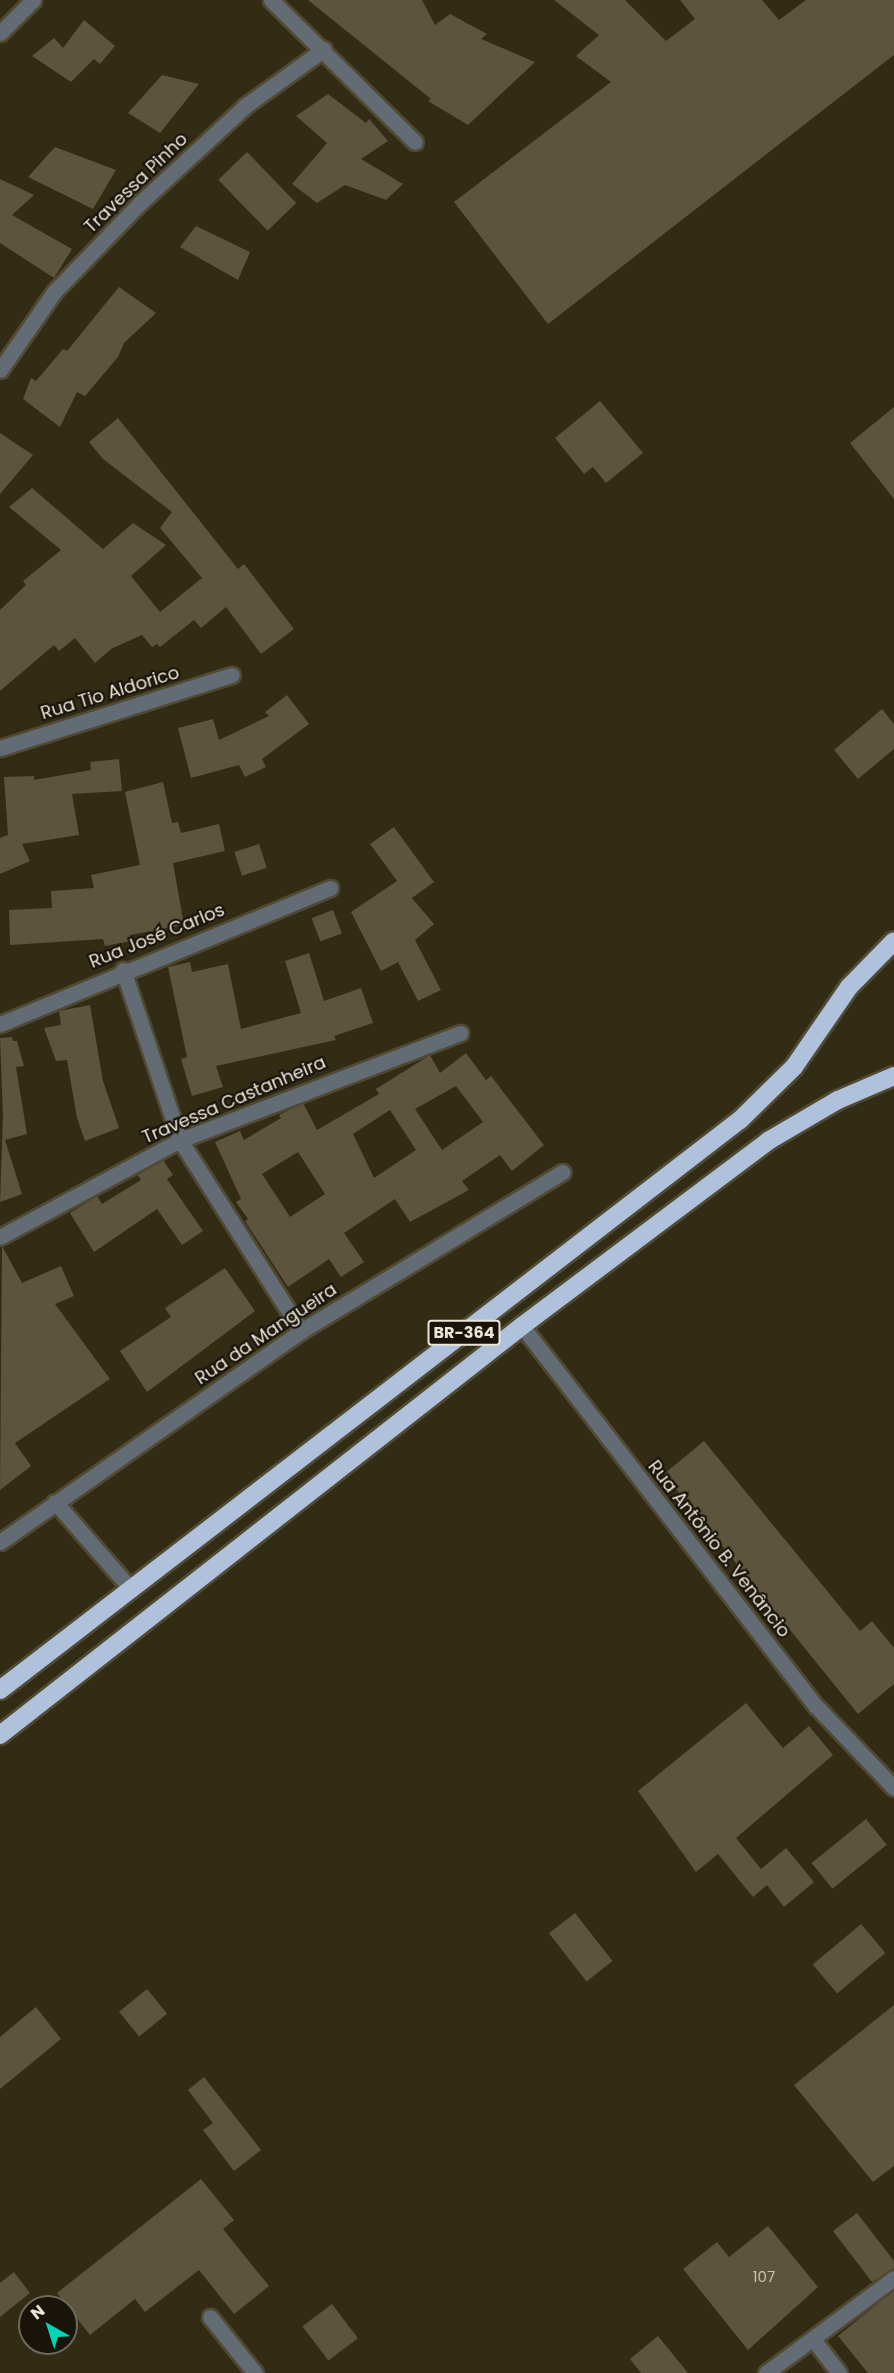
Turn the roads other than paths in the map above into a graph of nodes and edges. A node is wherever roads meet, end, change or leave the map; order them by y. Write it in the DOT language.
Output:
graph roads {
  1 [pos="33,0"];
  2 [pos="271,0"];
  3 [pos="0,33"];
  4 [pos="324,49"];
  5 [pos="415,142"];
  6 [pos="0,370"];
  7 [pos="232,675"];
  8 [pos="0,748"];
  9 [pos="330,888"];
  10 [pos="894,941"];
  11 [pos="123,970"];
  12 [pos="0,1024"];
  13 [pos="460,1033"];
  14 [pos="894,1077"];
  15 [pos="180,1140"];
  16 [pos="563,1172"];
  17 [pos="0,1236"];
  18 [pos="522,1326"];
  19 [pos="301,1331"];
  20 [pos="55,1502"];
  21 [pos="0,1542"];
  22 [pos="130,1589"];
  23 [pos="0,1690"];
  24 [pos="0,1735"];
  25 [pos="894,1788"];
  26 [pos="894,2278"];
  27 [pos="210,2318"];
  28 [pos="813,2339"];
  29 [pos="255,2373"];
  30 [pos="766,2373"];
  31 [pos="839,2373"];
  1 -- 3 [label="street"];
  2 -- 4 [label="street"];
  4 -- 5 [label="street"];
  4 -- 6 [label="street, Travessa Pinho"];
  7 -- 8 [label="street, Rua Tio Aldorico"];
  9 -- 11 [label="street, Rua José Carlos"];
  10 -- 22 [label="highway, BR-364"];
  11 -- 12 [label="street, Rua José Carlos"];
  11 -- 15 [label="street"];
  13 -- 15 [label="street, Travessa Castanheira"];
  14 -- 18 [label="highway, BR-364"];
  15 -- 17 [label="street, Travessa Castanheira"];
  15 -- 19 [label="street"];
  16 -- 19 [label="street, Rua da Mangueira"];
  18 -- 24 [label="highway, BR-364"];
  18 -- 25 [label="street, Rua Antônio B. Venâncio"];
  19 -- 20 [label="street, Rua da Mangueira"];
  20 -- 21 [label="street, Rua da Mangueira"];
  20 -- 22 [label="street"];
  22 -- 23 [label="highway, BR-364"];
  26 -- 28 [label="street"];
  27 -- 29 [label="street"];
  28 -- 30 [label="street"];
  28 -- 31 [label="street"];
}
